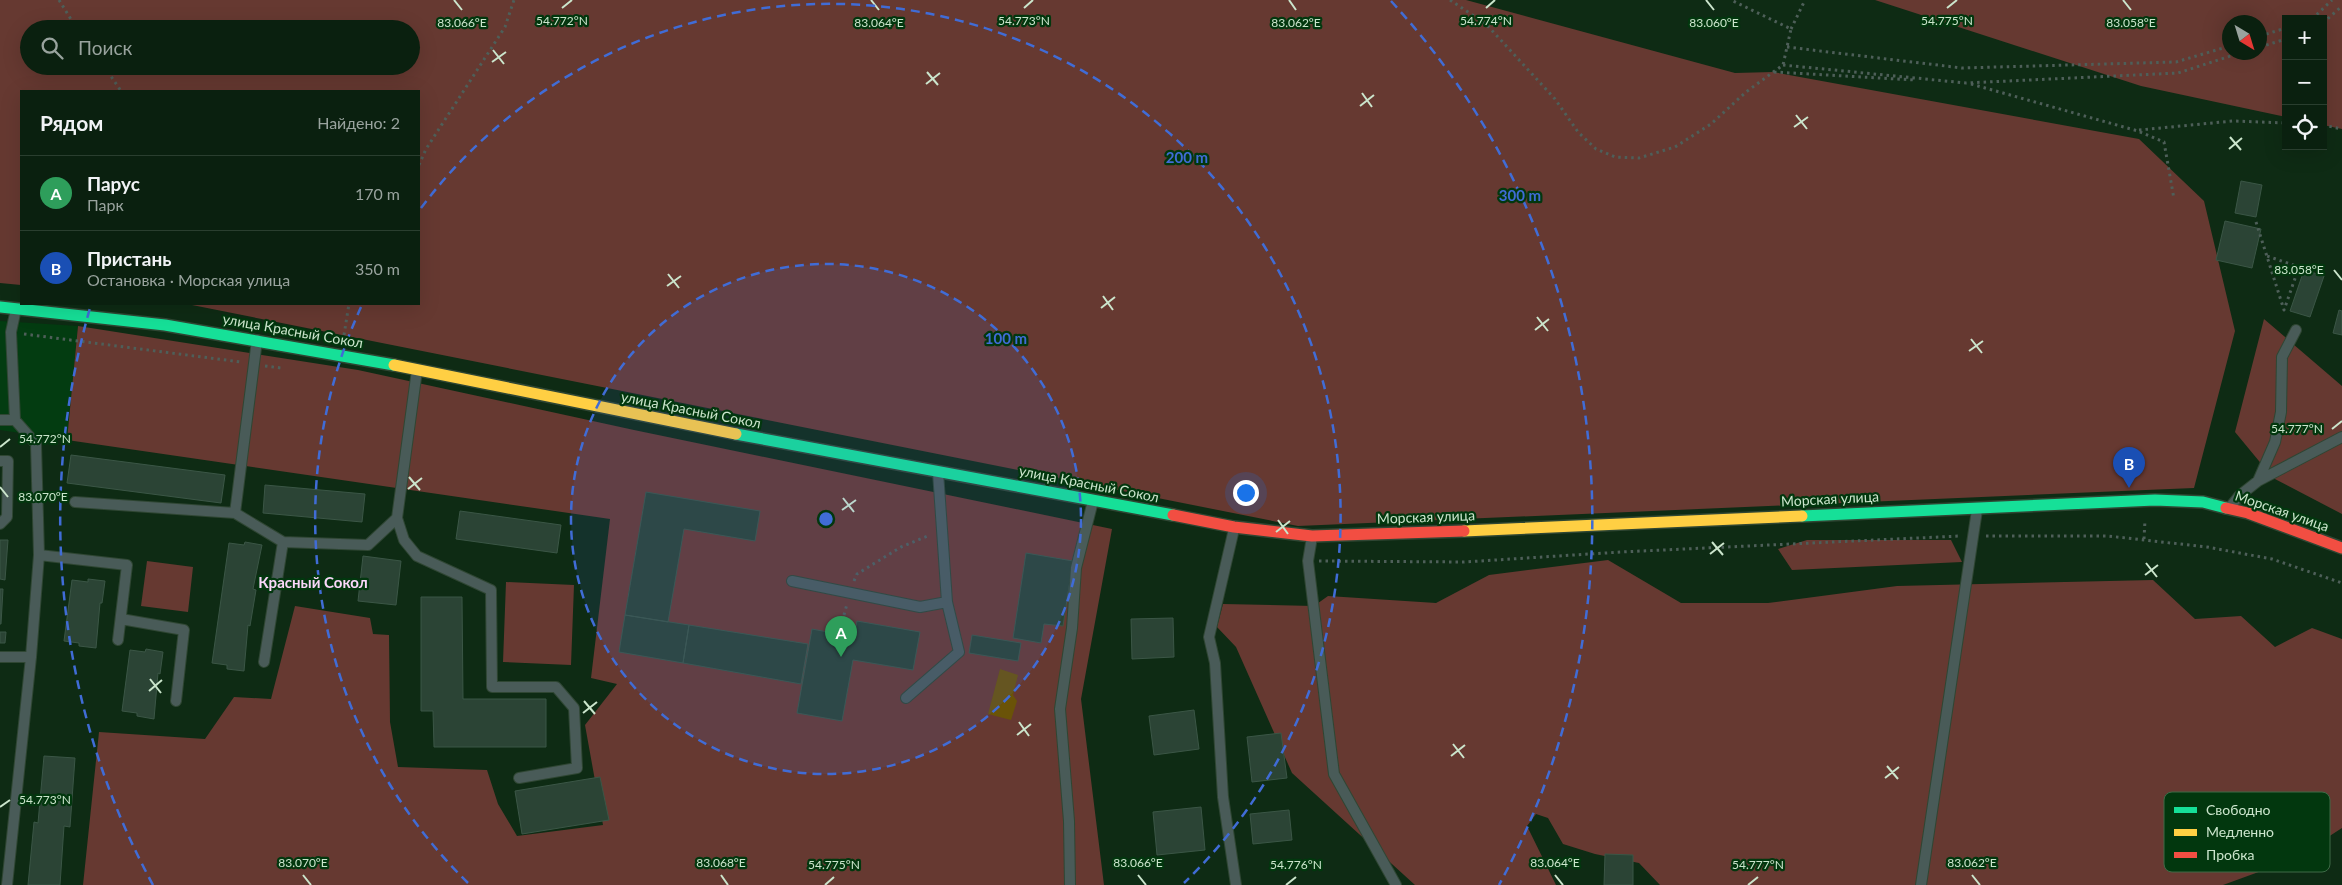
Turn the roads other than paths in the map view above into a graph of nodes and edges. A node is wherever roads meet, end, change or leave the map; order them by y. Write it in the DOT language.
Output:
graph roads {
  1 [pos="0,307"];
  2 [pos="16,308"];
  3 [pos="2296,330"];
  4 [pos="257,339"];
  5 [pos="417,369"];
  6 [pos="0,420"];
  7 [pos="15,420"];
  8 [pos="2342,437"];
  9 [pos="0,461"];
  10 [pos="938,471"];
  11 [pos="2258,481"];
  12 [pos="1093,500"];
  13 [pos="75,502"];
  14 [pos="1977,507"];
  15 [pos="2230,508"];
  16 [pos="235,513"];
  17 [pos="397,518"];
  18 [pos="0,524"];
  19 [pos="1234,527"];
  20 [pos="1312,536"];
  21 [pos="282,542"];
  22 [pos="2342,548"];
  23 [pos="39,555"];
  24 [pos="792,581"];
  25 [pos="947,602"];
  26 [pos="121,618"];
  27 [pos="118,640"];
  28 [pos="0,657"];
  29 [pos="31,657"];
  30 [pos="264,662"];
  31 [pos="906,698"];
  32 [pos="176,701"];
  33 [pos="519,778"];
  34 [pos="7,885"];
  35 [pos="1070,885"];
  36 [pos="1236,885"];
  37 [pos="1396,885"];
  38 [pos="1921,885"];
  1 -- 2 [label="street, улица Красный Сокол"];
  2 -- 4 [label="street, улица Красный Сокол"];
  2 -- 7 [label="lane"];
  3 -- 11 [label="lane"];
  4 -- 5 [label="street, улица Красный Сокол"];
  4 -- 16 [label="lane"];
  5 -- 10 [label="street, улица Красный Сокол"];
  5 -- 17 [label="lane"];
  6 -- 7 [label="lane"];
  7 -- 23 [label="lane"];
  8 -- 11 [label="lane"];
  9 -- 18 [label="lane"];
  10 -- 12 [label="street, улица Красный Сокол"];
  10 -- 25 [label="lane"];
  11 -- 15 [label="lane"];
  12 -- 19 [label="street, улица Красный Сокол"];
  12 -- 35 [label="lane"];
  13 -- 16 [label="lane"];
  14 -- 15 [label="street, Морская улица"];
  14 -- 20 [label="street, Морская улица"];
  14 -- 38 [label="lane"];
  15 -- 22 [label="street, Морская улица"];
  16 -- 21 [label="lane"];
  17 -- 21 [label="lane"];
  17 -- 33 [label="lane"];
  19 -- 20 [label="street, улица Красный Сокол"];
  19 -- 36 [label="lane"];
  20 -- 37 [label="lane"];
  21 -- 30 [label="lane"];
  23 -- 26 [label="lane"];
  23 -- 29 [label="lane"];
  24 -- 25 [label="lane"];
  25 -- 31 [label="lane"];
  26 -- 27 [label="lane"];
  26 -- 32 [label="lane"];
  28 -- 29 [label="lane"];
  29 -- 34 [label="lane"];
}
